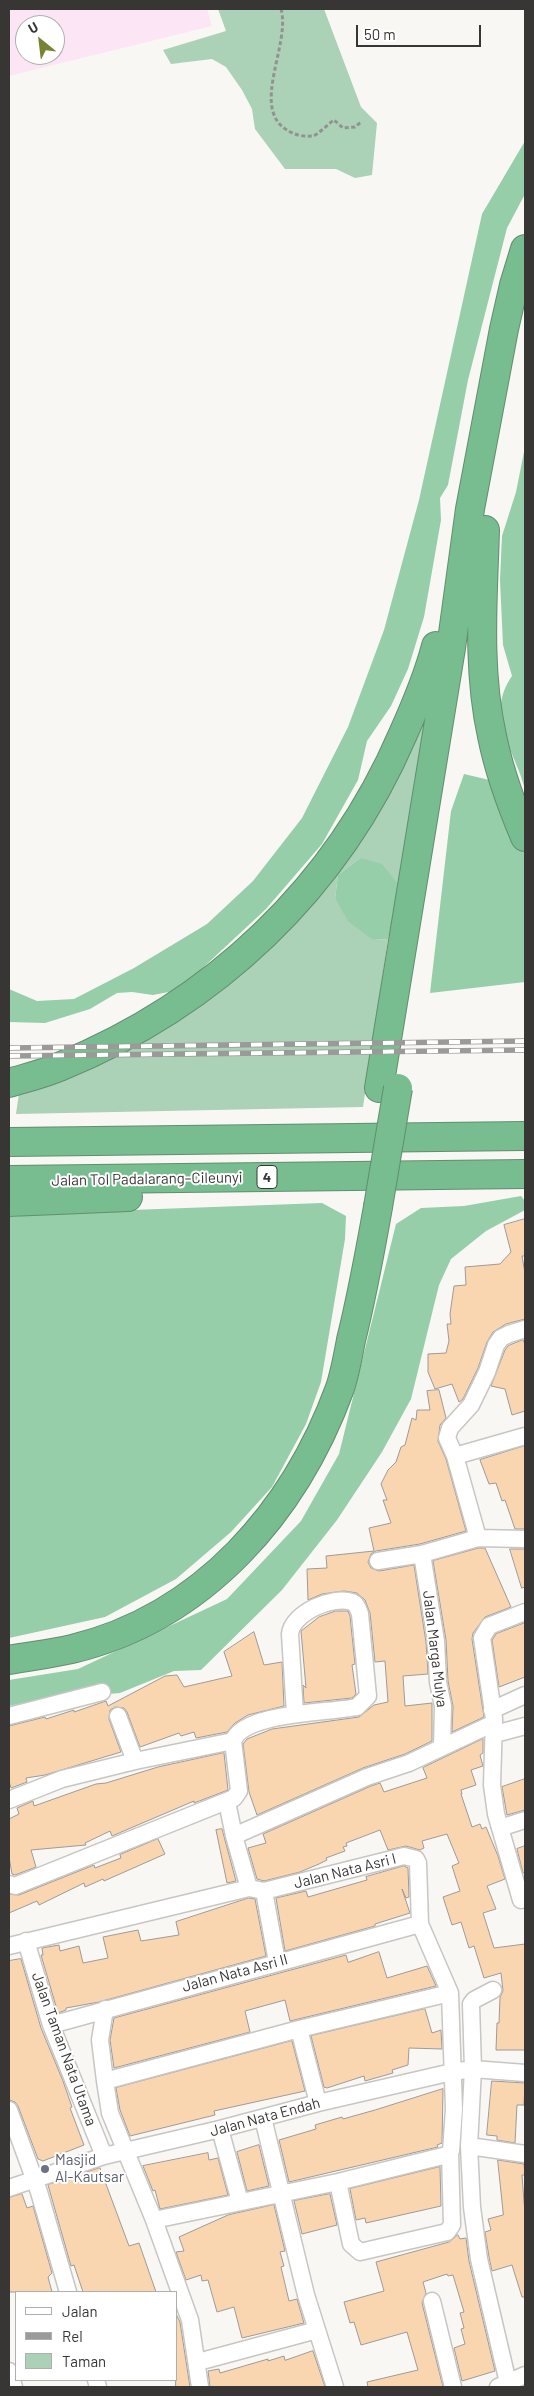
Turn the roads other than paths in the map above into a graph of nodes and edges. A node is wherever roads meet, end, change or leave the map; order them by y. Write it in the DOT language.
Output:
graph roads {
  1 [pos="525,249"];
  2 [pos="525,316"];
  3 [pos="477,519"];
  4 [pos="525,837"];
  5 [pos="9,1083"];
  6 [pos="525,1136"];
  7 [pos="9,1142"];
  8 [pos="525,1174"];
  9 [pos="245,1178"];
  10 [pos="9,1180"];
  11 [pos="9,1202"];
  12 [pos="369,1204"];
  13 [pos="525,1329"];
  14 [pos="525,1436"];
  15 [pos="455,1456"];
  16 [pos="478,1538"];
  17 [pos="525,1539"];
  18 [pos="422,1554"];
  19 [pos="378,1562"];
  20 [pos="525,1612"];
  21 [pos="9,1650"];
  22 [pos="9,1660"];
  23 [pos="102,1692"];
  24 [pos="525,1694"];
  25 [pos="295,1714"];
  26 [pos="9,1716"];
  27 [pos="118,1716"];
  28 [pos="494,1722"];
  29 [pos="525,1726"];
  30 [pos="233,1741"];
  31 [pos="442,1746"];
  32 [pos="135,1761"];
  33 [pos="9,1800"];
  34 [pos="227,1802"];
  35 [pos="525,1820"];
  36 [pos="500,1828"];
  37 [pos="234,1836"];
  38 [pos="9,1884"];
  39 [pos="257,1890"];
  40 [pos="521,1900"];
  41 [pos="420,1924"];
  42 [pos="26,1942"];
  43 [pos="9,1946"];
  44 [pos="277,1962"];
  45 [pos="493,1990"];
  46 [pos="450,1992"];
  47 [pos="105,2009"];
  48 [pos="52,2025"];
  49 [pos="299,2029"];
  50 [pos="462,2071"];
  51 [pos="525,2073"];
  52 [pos="105,2081"];
  53 [pos="318,2103"];
  54 [pos="9,2110"];
  55 [pos="263,2118"];
  56 [pos="220,2129"];
  57 [pos="469,2146"];
  58 [pos="125,2151"];
  59 [pos="450,2153"];
  60 [pos="525,2154"];
  61 [pos="104,2156"];
  62 [pos="35,2180"];
  63 [pos="338,2182"];
  64 [pos="9,2188"];
  65 [pos="281,2194"];
  66 [pos="240,2202"];
  67 [pos="154,2220"];
  68 [pos="68,2291"];
  69 [pos="432,2301"];
  70 [pos="317,2330"];
  71 [pos="198,2362"];
  72 [pos="9,2371"];
  73 [pos="525,2375"];
  74 [pos="505,2386"];
  75 [pos="14,2387"];
  76 [pos="200,2387"];
  77 [pos="335,2387"];
  78 [pos="453,2387"];
  1 -- 3 [label="highway"];
  2 -- 3 [label="highway"];
  3 -- 4 [label="highway"];
  3 -- 5 [label="highway"];
  3 -- 12 [label="highway, bridge"];
  6 -- 7 [label="highway"];
  8 -- 9 [label="highway, Jalan Tol Padalarang–Cileunyi / 4"];
  9 -- 10 [label="highway, Jalan Tol Padalarang–Cileunyi / 4"];
  9 -- 11 [label="highway"];
  12 -- 21 [label="highway"];
  12 -- 22 [label="highway"];
  13 -- 15 [label="street"];
  14 -- 15 [label="street"];
  15 -- 16 [label="street"];
  16 -- 17 [label="street"];
  16 -- 18 [label="street"];
  18 -- 19 [label="street"];
  18 -- 31 [label="street, Jalan Marga Mulya"];
  20 -- 28 [label="street"];
  23 -- 26 [label="street"];
  24 -- 28 [label="street"];
  25 -- 25 [label="street"];
  25 -- 30 [label="street"];
  27 -- 32 [label="street"];
  28 -- 29 [label="street"];
  28 -- 31 [label="street"];
  28 -- 36 [label="street"];
  30 -- 32 [label="street"];
  30 -- 34 [label="street"];
  31 -- 37 [label="street"];
  32 -- 33 [label="street"];
  34 -- 37 [label="street"];
  34 -- 38 [label="street"];
  35 -- 36 [label="street"];
  36 -- 40 [label="street"];
  37 -- 39 [label="street"];
  39 -- 41 [label="street, Jalan Nata Asri I"];
  39 -- 42 [label="street"];
  39 -- 44 [label="street"];
  41 -- 44 [label="street, Jalan Nata Asri II"];
  41 -- 46 [label="street, Jalan Nata Asri I"];
  42 -- 43 [label="street"];
  42 -- 48 [label="street, Jalan Taman Nata Utama"];
  44 -- 47 [label="street, Jalan Nata Asri II"];
  45 -- 50 [label="street"];
  46 -- 49 [label="street"];
  46 -- 50 [label="street, Jalan Nata Asri I"];
  47 -- 48 [label="street, Jalan Nata Asri II"];
  47 -- 52 [label="street"];
  48 -- 61 [label="street, Jalan Taman Nata Utama"];
  49 -- 52 [label="street"];
  49 -- 53 [label="street"];
  50 -- 51 [label="street, Jalan Nata Endah"];
  50 -- 53 [label="street, Jalan Nata Endah"];
  50 -- 57 [label="street"];
  50 -- 59 [label="street"];
  52 -- 58 [label="street"];
  53 -- 55 [label="street, Jalan Nata Endah"];
  54 -- 62 [label="street"];
  55 -- 56 [label="street, Jalan Nata Endah"];
  55 -- 65 [label="street"];
  56 -- 58 [label="street, Jalan Nata Endah"];
  56 -- 66 [label="street"];
  57 -- 60 [label="street"];
  57 -- 74 [label="street"];
  58 -- 61 [label="street, Jalan Nata Endah"];
  58 -- 67 [label="street"];
  59 -- 63 [label="street"];
  59 -- 63 [label="street"];
  61 -- 62 [label="street, Jalan Nata Endah"];
  62 -- 64 [label="street, Jalan Nata Endah"];
  62 -- 68 [label="street"];
  63 -- 65 [label="street"];
  65 -- 66 [label="street"];
  65 -- 70 [label="street"];
  66 -- 67 [label="street"];
  67 -- 71 [label="street"];
  69 -- 78 [label="street"];
  70 -- 71 [label="street"];
  70 -- 77 [label="street"];
  71 -- 76 [label="street"];
  72 -- 75 [label="street"];
  73 -- 74 [label="street"];
}
